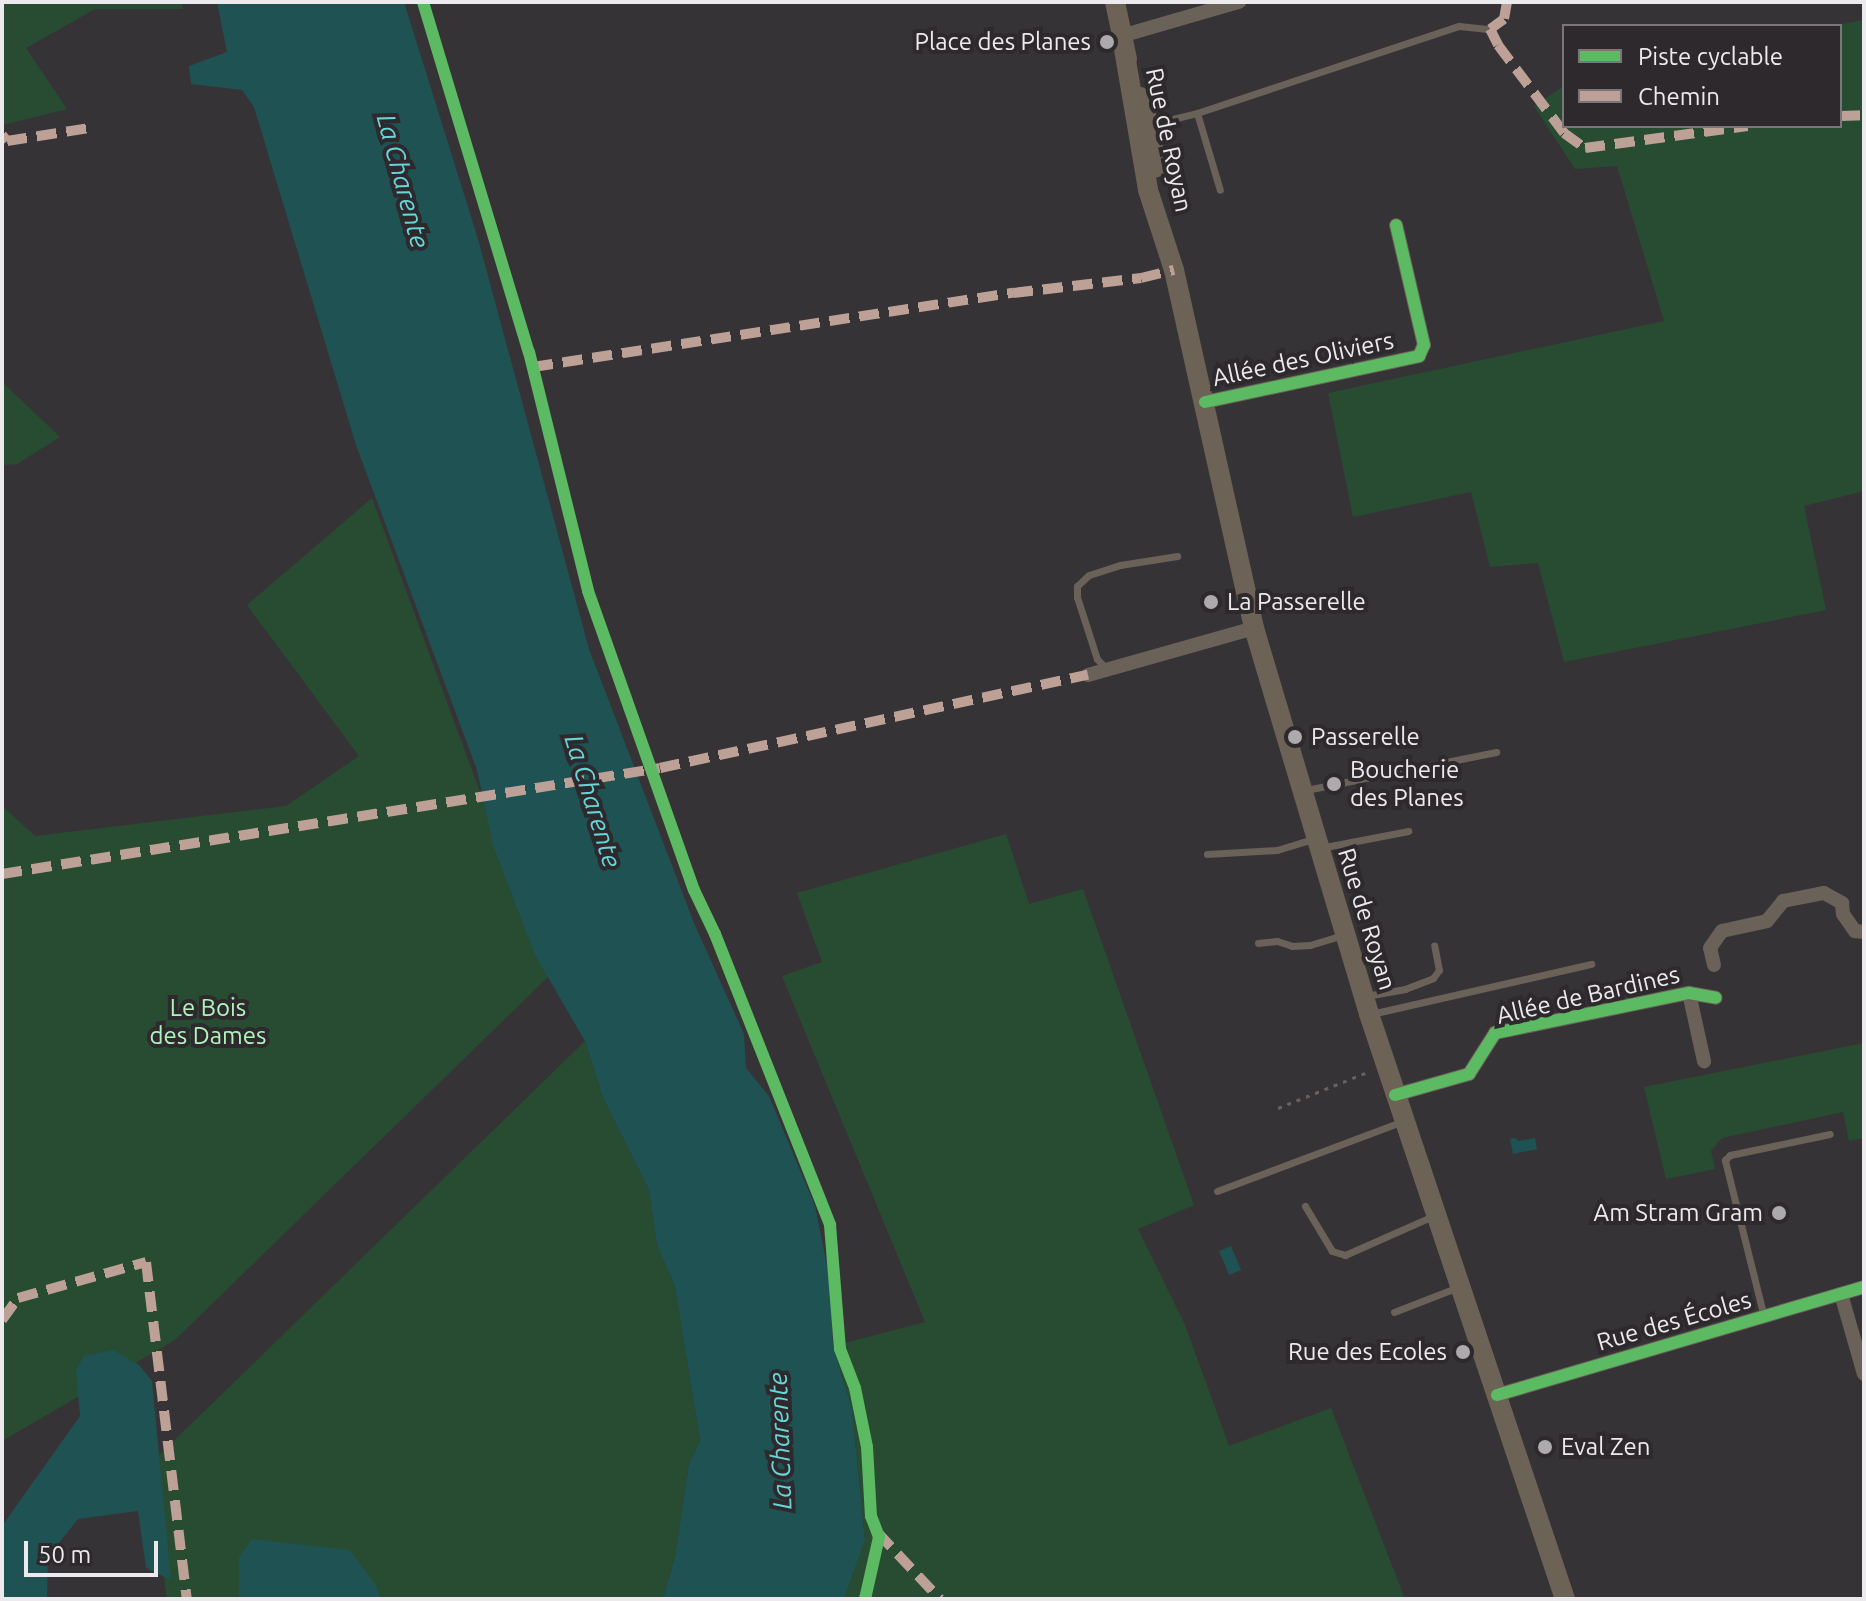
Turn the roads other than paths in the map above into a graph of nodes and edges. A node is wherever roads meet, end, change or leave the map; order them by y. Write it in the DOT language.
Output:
graph roads {
  1 [pos="1115,2"];
  2 [pos="1239,2"];
  3 [pos="1490,29"];
  4 [pos="1122,42"];
  5 [pos="1197,113"];
  6 [pos="1149,124"];
  7 [pos="1220,190"];
  8 [pos="1396,225"];
  9 [pos="1166,242"];
  10 [pos="1205,402"];
  11 [pos="1177,556"];
  12 [pos="1254,628"];
  13 [pos="1107,669"];
  14 [pos="1088,675"];
  15 [pos="1496,752"];
  16 [pos="1301,791"];
  17 [pos="1408,831"];
  18 [pos="1316,844"];
  19 [pos="1207,854"];
  20 [pos="1864,932"];
  21 [pos="1344,934"];
  22 [pos="1258,943"];
  23 [pos="1434,945"];
  24 [pos="1591,964"];
  25 [pos="1714,965"];
  26 [pos="1689,993"];
  27 [pos="1716,998"];
  28 [pos="1366,1005"];
  29 [pos="1704,1061"];
  30 [pos="1395,1095"];
  31 [pos="1404,1121"];
  32 [pos="1830,1134"];
  33 [pos="1217,1191"];
  34 [pos="1305,1206"];
  35 [pos="1436,1214"];
  36 [pos="1460,1286"];
  37 [pos="1864,1287"];
  38 [pos="1841,1294"];
  39 [pos="1394,1312"];
  40 [pos="1764,1317"];
  41 [pos="1864,1374"];
  42 [pos="1497,1395"];
  43 [pos="1565,1599"];
  1 -- 4 [label="main road, Rue de Royan"];
  2 -- 4 [label="street"];
  3 -- 5 [label="lane"];
  4 -- 6 [label="main road, Rue de Royan"];
  4 -- 9 [label="main road, Rue de Royan"];
  5 -- 6 [label="lane"];
  5 -- 7 [label="lane"];
  6 -- 9 [label="main road, Rue de Royan"];
  8 -- 10 [label="street, Allée des Oliviers"];
  9 -- 10 [label="main road, Rue de Royan"];
  10 -- 12 [label="main road, Rue de Royan"];
  11 -- 13 [label="lane"];
  12 -- 13 [label="street"];
  12 -- 16 [label="main road, Rue de Royan"];
  13 -- 14 [label="street"];
  15 -- 16 [label="lane"];
  16 -- 18 [label="main road, Rue de Royan"];
  17 -- 18 [label="lane"];
  18 -- 19 [label="lane"];
  18 -- 21 [label="main road, Rue de Royan"];
  20 -- 25 [label="street"];
  21 -- 22 [label="lane"];
  21 -- 28 [label="main road, Rue de Royan"];
  23 -- 28 [label="lane"];
  24 -- 28 [label="lane"];
  26 -- 27 [label="street, Allée de Bardines"];
  26 -- 29 [label="street"];
  26 -- 30 [label="street, Allée de Bardines"];
  28 -- 30 [label="main road, Rue de Royan"];
  30 -- 31 [label="main road, Rue de Royan"];
  31 -- 33 [label="lane"];
  31 -- 35 [label="main road, Rue de Royan"];
  32 -- 40 [label="lane"];
  34 -- 35 [label="lane"];
  35 -- 36 [label="main road, Rue de Royan"];
  36 -- 39 [label="lane"];
  36 -- 42 [label="main road, Rue de Royan"];
  37 -- 38 [label="street, Rue des Écoles"];
  38 -- 40 [label="street, Rue des Écoles"];
  38 -- 41 [label="street"];
  40 -- 42 [label="street, Rue des Écoles"];
  42 -- 43 [label="main road, Rue de Royan"];
}
